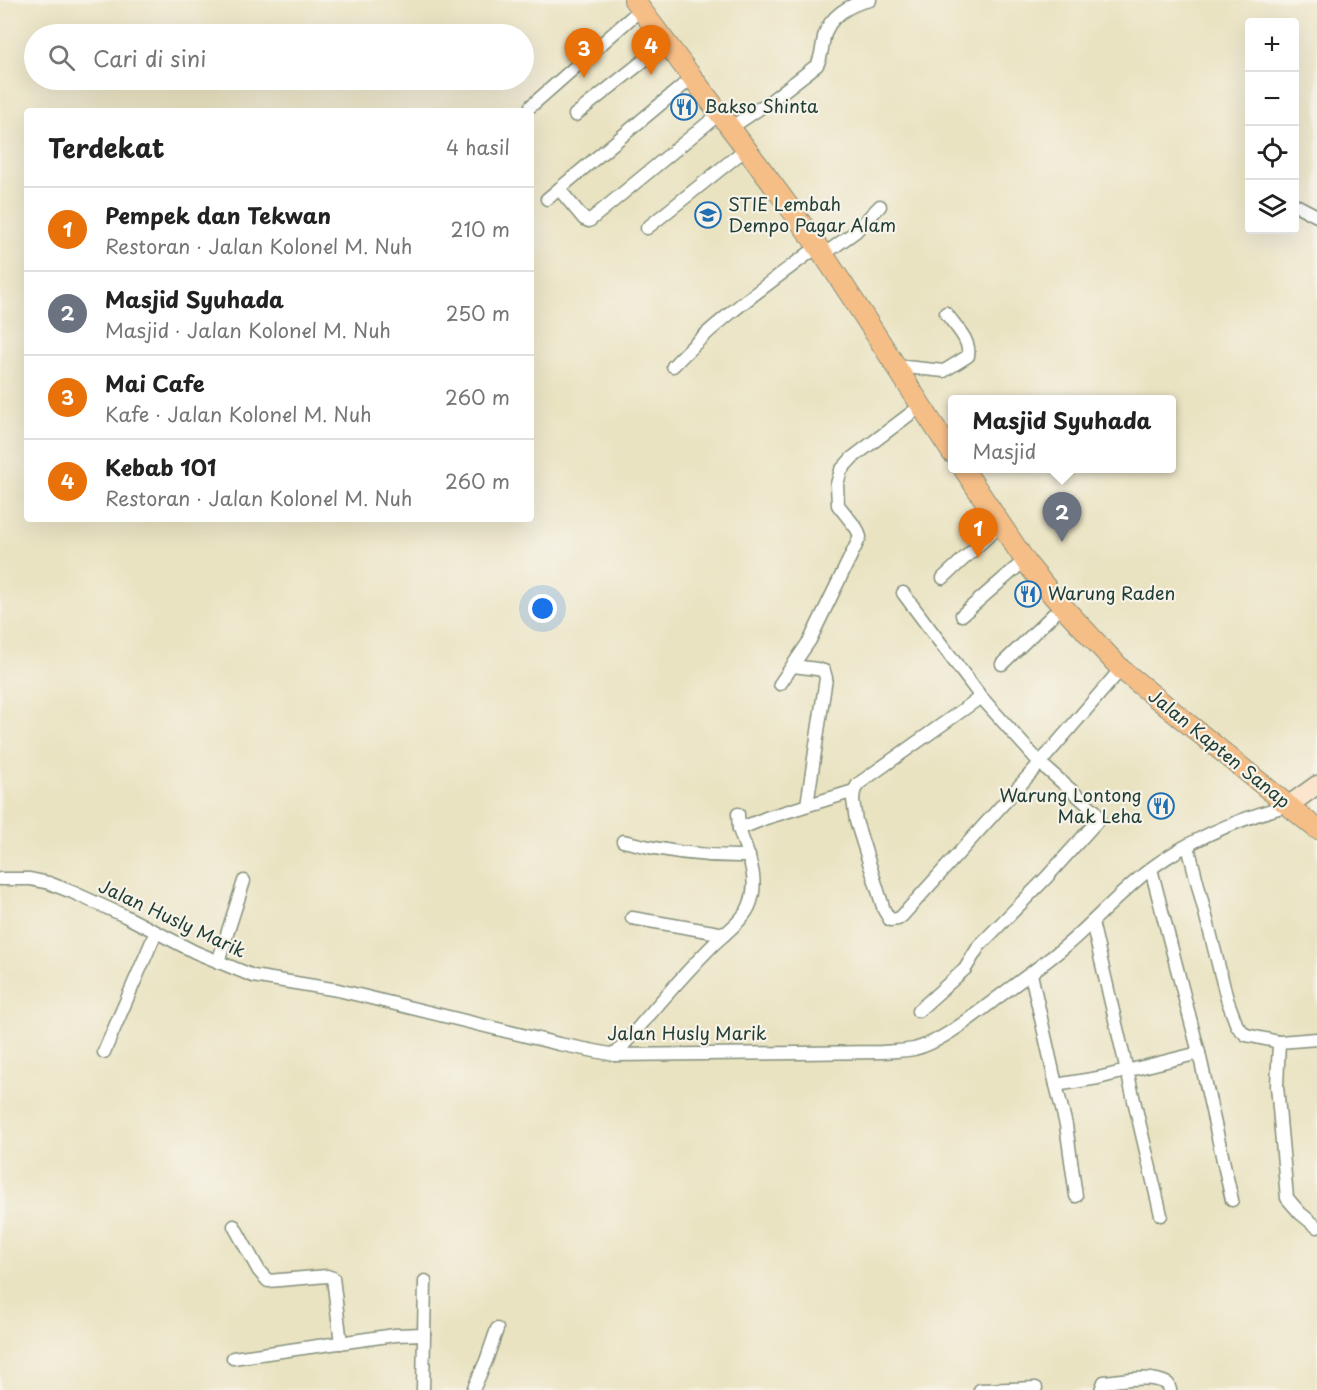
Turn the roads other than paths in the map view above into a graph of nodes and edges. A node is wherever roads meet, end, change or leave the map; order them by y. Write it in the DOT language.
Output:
graph roads {
  1 [pos="870,0"];
  2 [pos="638,4"];
  3 [pos="666,43"];
  4 [pos="693,77"];
  5 [pos="531,106"];
  6 [pos="576,115"];
  7 [pos="726,120"];
  8 [pos="747,148"];
  9 [pos="559,189"];
  10 [pos="547,199"];
  11 [pos="880,206"];
  12 [pos="1299,207"];
  13 [pos="1317,216"];
  14 [pos="647,228"];
  15 [pos="820,251"];
  16 [pos="946,314"];
  17 [pos="673,366"];
  18 [pos="896,366"];
  19 [pos="922,405"];
  20 [pos="948,445"];
  21 [pos="966,473"];
  22 [pos="1000,525"];
  23 [pos="1025,560"];
  24 [pos="943,578"];
  25 [pos="903,593"];
  26 [pos="1063,605"];
  27 [pos="962,615"];
  28 [pos="1002,664"];
  29 [pos="793,666"];
  30 [pos="1121,669"];
  31 [pos="780,684"];
  32 [pos="981,697"];
  33 [pos="1040,764"];
  34 [pos="1317,784"];
  35 [pos="854,790"];
  36 [pos="807,805"];
  37 [pos="1289,805"];
  38 [pos="738,814"];
  39 [pos="739,829"];
  40 [pos="1317,829"];
  41 [pos="623,841"];
  42 [pos="1188,846"];
  43 [pos="749,856"];
  44 [pos="1151,869"];
  45 [pos="0,879"];
  46 [pos="244,881"];
  47 [pos="632,918"];
  48 [pos="1092,922"];
  49 [pos="156,932"];
  50 [pos="725,934"];
  51 [pos="218,962"];
  52 [pos="1031,975"];
  53 [pos="918,1011"];
  54 [pos="1317,1039"];
  55 [pos="1279,1042"];
  56 [pos="104,1052"];
  57 [pos="1199,1053"];
  58 [pos="615,1055"];
  59 [pos="1128,1071"];
  60 [pos="1056,1085"];
  61 [pos="1076,1196"];
  62 [pos="1232,1200"];
  63 [pos="1161,1215"];
  64 [pos="234,1226"];
  65 [pos="1317,1227"];
  66 [pos="425,1281"];
  67 [pos="496,1329"];
  68 [pos="424,1334"];
  69 [pos="341,1343"];
  70 [pos="233,1358"];
  71 [pos="1036,1388"];
  72 [pos="423,1390"];
  73 [pos="473,1390"];
  74 [pos="980,1390"];
  75 [pos="1101,1390"];
  76 [pos="1170,1390"];
  1 -- 7 [label="street"];
  2 -- 3 [label="main road"];
  2 -- 5 [label="street"];
  3 -- 4 [label="main road"];
  3 -- 6 [label="street"];
  4 -- 7 [label="main road"];
  4 -- 9 [label="street"];
  7 -- 8 [label="main road"];
  7 -- 9 [label="street"];
  8 -- 14 [label="street"];
  8 -- 15 [label="main road"];
  9 -- 10 [label="street"];
  11 -- 15 [label="street"];
  12 -- 13 [label="street"];
  15 -- 17 [label="street"];
  15 -- 18 [label="main road"];
  16 -- 18 [label="street"];
  18 -- 19 [label="main road"];
  19 -- 20 [label="main road"];
  19 -- 29 [label="street"];
  21 -- 22 [label="main road, Jalan Kapten Sanap"];
  22 -- 23 [label="main road, Jalan Kapten Sanap"];
  22 -- 24 [label="street"];
  23 -- 26 [label="main road, Jalan Kapten Sanap"];
  23 -- 27 [label="street"];
  25 -- 32 [label="street"];
  26 -- 28 [label="street"];
  26 -- 30 [label="main road, Jalan Kapten Sanap"];
  29 -- 31 [label="street"];
  29 -- 36 [label="street"];
  30 -- 33 [label="street"];
  30 -- 37 [label="main road, Jalan Kapten Sanap"];
  32 -- 33 [label="street"];
  32 -- 35 [label="street"];
  33 -- 35 [label="street"];
  33 -- 53 [label="street"];
  34 -- 37 [label="street"];
  35 -- 36 [label="street"];
  36 -- 39 [label="street"];
  37 -- 40 [label="main road, Jalan Kapten Sanap"];
  37 -- 42 [label="street, Jalan Husly Marik"];
  38 -- 39 [label="street"];
  39 -- 43 [label="street"];
  41 -- 43 [label="street"];
  42 -- 44 [label="street, Jalan Husly Marik"];
  42 -- 55 [label="street"];
  43 -- 50 [label="street"];
  44 -- 48 [label="street, Jalan Husly Marik"];
  44 -- 57 [label="street"];
  45 -- 49 [label="street, Jalan Husly Marik"];
  46 -- 51 [label="street"];
  47 -- 50 [label="street"];
  48 -- 52 [label="street, Jalan Husly Marik"];
  48 -- 59 [label="street"];
  49 -- 51 [label="street, Jalan Husly Marik"];
  49 -- 56 [label="street"];
  50 -- 58 [label="street"];
  51 -- 58 [label="street, Jalan Husly Marik"];
  52 -- 58 [label="street, Jalan Husly Marik"];
  52 -- 60 [label="street"];
  54 -- 55 [label="street"];
  55 -- 65 [label="street"];
  57 -- 59 [label="street"];
  57 -- 62 [label="street"];
  59 -- 60 [label="street"];
  59 -- 63 [label="street"];
  60 -- 61 [label="street"];
  64 -- 69 [label="street"];
  66 -- 68 [label="street"];
  67 -- 73 [label="street"];
  68 -- 69 [label="street"];
  68 -- 72 [label="street"];
  69 -- 70 [label="street"];
  71 -- 74 [label="street"];
  75 -- 76 [label="street"];
}
